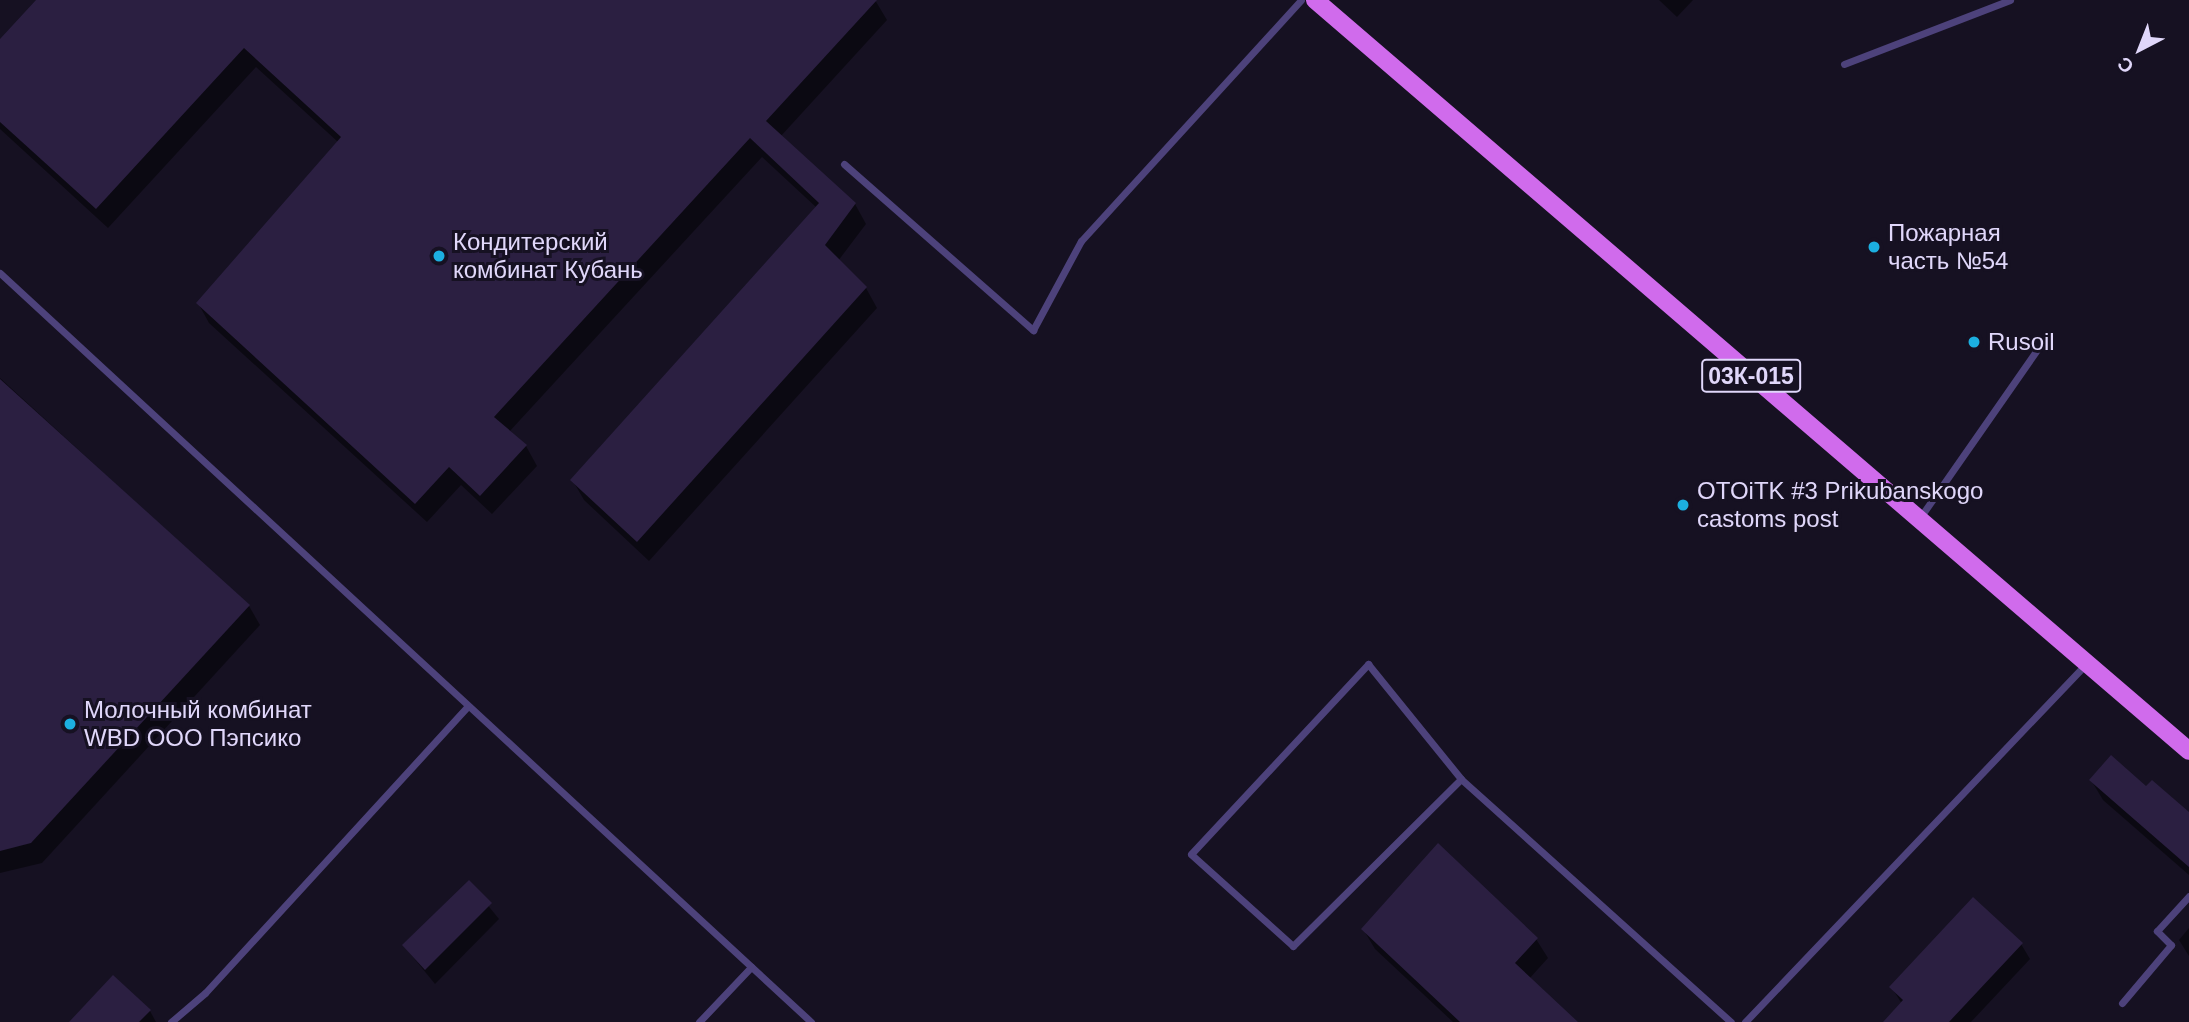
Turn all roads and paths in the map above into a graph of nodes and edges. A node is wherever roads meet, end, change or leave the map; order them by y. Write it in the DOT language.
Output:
graph roads {
  1 [pos="1301,0"];
  2 [pos="1315,0"];
  3 [pos="2010,0"];
  4 [pos="1844,64"];
  5 [pos="844,164"];
  6 [pos="0,273"];
  7 [pos="2036,351"];
  8 [pos="1918,520"];
  9 [pos="2086,664"];
  10 [pos="468,706"];
  11 [pos="2189,751"];
  12 [pos="1461,779"];
  13 [pos="2189,896"];
  14 [pos="751,967"];
  15 [pos="2122,1003"];
  16 [pos="171,1022"];
  17 [pos="699,1022"];
  18 [pos="811,1022"];
  19 [pos="1731,1022"];
  20 [pos="1745,1022"];
  1 -- 5 [label="lane"];
  2 -- 8 [label="main road, 03К-015"];
  3 -- 4 [label="lane"];
  6 -- 10 [label="lane"];
  7 -- 8 [label="lane"];
  8 -- 9 [label="main road, 03К-015"];
  9 -- 11 [label="main road, 03К-015"];
  9 -- 20 [label="lane"];
  10 -- 14 [label="lane"];
  10 -- 16 [label="lane"];
  12 -- 12 [label="lane"];
  12 -- 19 [label="lane"];
  13 -- 15 [label="lane"];
  14 -- 17 [label="lane"];
  14 -- 18 [label="lane"];
}
